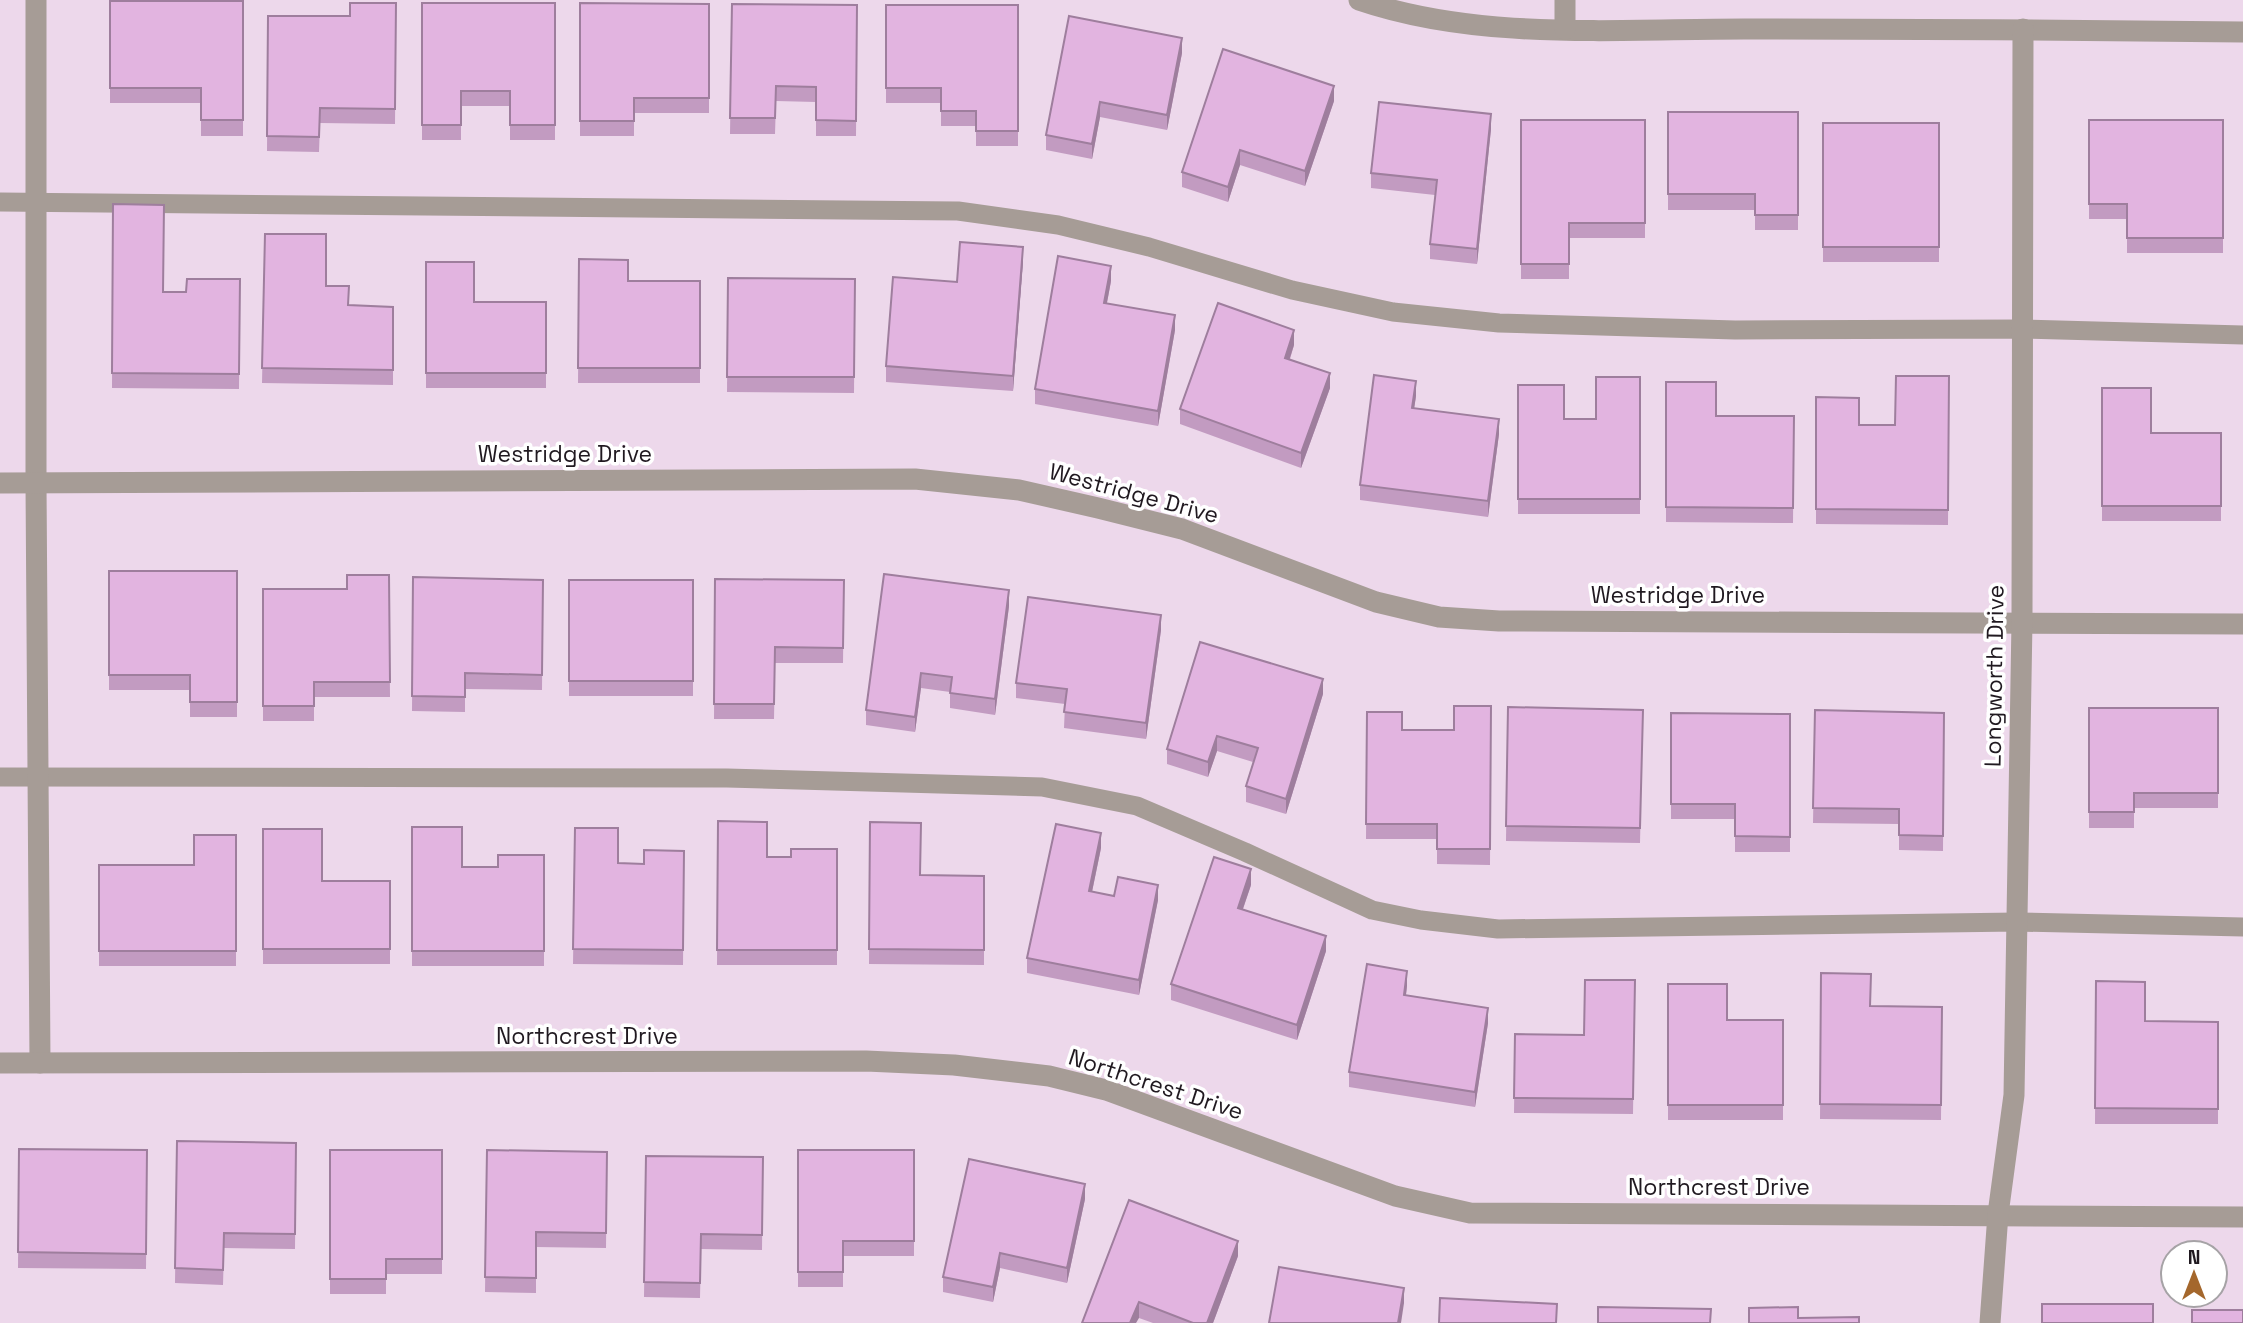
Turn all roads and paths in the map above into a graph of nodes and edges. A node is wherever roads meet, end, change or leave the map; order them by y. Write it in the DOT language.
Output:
graph roads {
  1 [pos="36,0"];
  2 [pos="1359,0"];
  3 [pos="1565,0"];
  4 [pos="1565,29"];
  5 [pos="2023,29"];
  6 [pos="2243,32"];
  7 [pos="0,202"];
  8 [pos="36,203"];
  9 [pos="2022,329"];
  10 [pos="2243,335"];
  11 [pos="0,483"];
  12 [pos="36,483"];
  13 [pos="2022,621"];
  14 [pos="2243,624"];
  15 [pos="38,776"];
  16 [pos="0,777"];
  17 [pos="2017,922"];
  18 [pos="2243,927"];
  19 [pos="0,1063"];
  20 [pos="40,1063"];
  21 [pos="1998,1214"];
  22 [pos="2243,1217"];
  23 [pos="1990,1323"];
  1 -- 8 [label="street"];
  2 -- 4 [label="street"];
  3 -- 4 [label="street"];
  4 -- 5 [label="street"];
  5 -- 6 [label="street"];
  5 -- 9 [label="street, Longworth Drive"];
  7 -- 8 [label="lane"];
  8 -- 9 [label="lane"];
  8 -- 12 [label="street"];
  9 -- 10 [label="lane"];
  9 -- 13 [label="street, Longworth Drive"];
  11 -- 12 [label="street, Westridge Drive"];
  12 -- 13 [label="street, Westridge Drive"];
  12 -- 15 [label="street"];
  13 -- 14 [label="street, Westridge Drive"];
  13 -- 17 [label="street, Longworth Drive"];
  15 -- 16 [label="lane"];
  15 -- 17 [label="lane"];
  15 -- 20 [label="street"];
  17 -- 18 [label="lane"];
  17 -- 21 [label="street, Longworth Drive"];
  19 -- 20 [label="street, Northcrest Drive"];
  20 -- 21 [label="street, Northcrest Drive"];
  21 -- 22 [label="street, Northcrest Drive"];
  21 -- 23 [label="street, Longworth Drive"];
}
